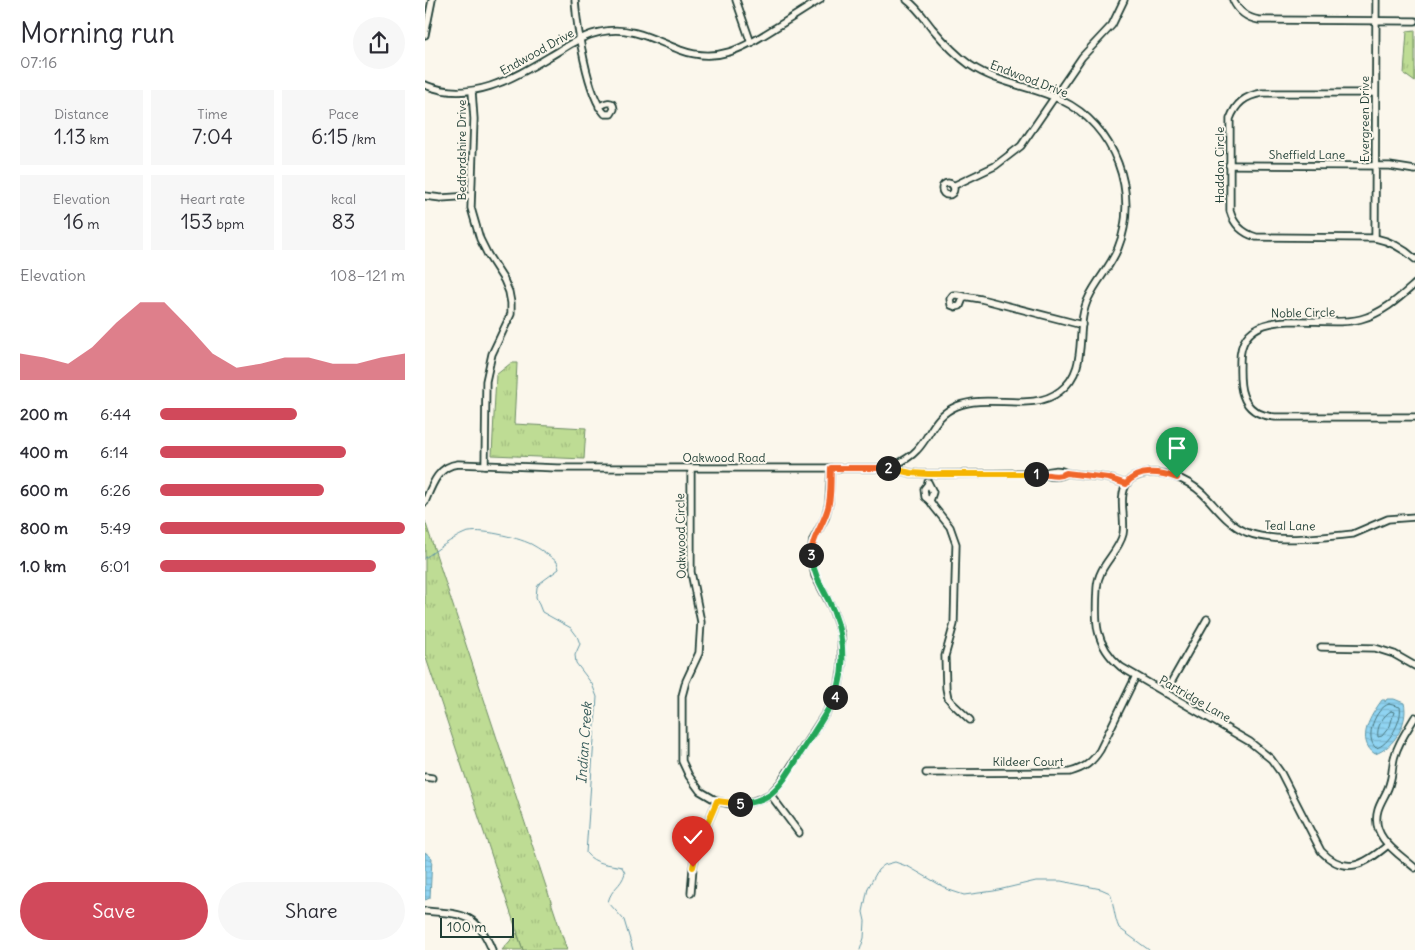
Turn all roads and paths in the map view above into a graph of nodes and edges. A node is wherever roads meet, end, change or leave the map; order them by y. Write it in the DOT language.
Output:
graph roads {
  1 [pos="432,0"];
  2 [pos="575,0"];
  3 [pos="736,0"];
  4 [pos="820,0"];
  5 [pos="907,0"];
  6 [pos="1124,0"];
  7 [pos="1233,0"];
  8 [pos="1376,0"];
  9 [pos="1376,21"];
  10 [pos="1415,21"];
  11 [pos="425,35"];
  12 [pos="581,39"];
  13 [pos="751,43"];
  14 [pos="425,85"];
  15 [pos="472,90"];
  16 [pos="1375,93"];
  17 [pos="1055,97"];
  18 [pos="599,106"];
  19 [pos="1229,165"];
  20 [pos="1375,166"];
  21 [pos="1415,170"];
  22 [pos="953,186"];
  23 [pos="425,196"];
  24 [pos="471,196"];
  25 [pos="1375,238"];
  26 [pos="1415,260"];
  27 [pos="1415,284"];
  28 [pos="964,296"];
  29 [pos="1082,325"];
  30 [pos="1415,417"];
  31 [pos="485,465"];
  32 [pos="691,468"];
  33 [pos="831,468"];
  34 [pos="889,468"];
  35 [pos="928,474"];
  36 [pos="1126,484"];
  37 [pos="425,502"];
  38 [pos="1415,517"];
  39 [pos="1207,619"];
  40 [pos="1321,647"];
  41 [pos="1415,666"];
  42 [pos="1136,676"];
  43 [pos="1165,693"];
  44 [pos="1415,717"];
  45 [pos="970,720"];
  46 [pos="925,773"];
  47 [pos="425,777"];
  48 [pos="432,778"];
  49 [pos="770,794"];
  50 [pos="717,801"];
  51 [pos="799,833"];
  52 [pos="1388,845"];
  53 [pos="1415,868"];
  54 [pos="691,893"];
  55 [pos="425,911"];
  56 [pos="492,950"];
  1 -- 11 [label="street"];
  2 -- 12 [label="street"];
  3 -- 13 [label="street"];
  4 -- 13 [label="street, Endwood Drive"];
  5 -- 17 [label="street, Endwood Drive"];
  6 -- 17 [label="street"];
  7 -- 9 [label="street"];
  8 -- 9 [label="street, Evergreen Drive"];
  9 -- 10 [label="street"];
  9 -- 16 [label="street, Evergreen Drive"];
  12 -- 13 [label="street, Endwood Drive"];
  12 -- 15 [label="street, Endwood Drive"];
  12 -- 18 [label="street"];
  14 -- 15 [label="street, Endwood Drive"];
  15 -- 24 [label="street, Bedfordshire Drive"];
  16 -- 19 [label="street, Haddon Circle"];
  16 -- 20 [label="street, Evergreen Drive"];
  17 -- 22 [label="street"];
  17 -- 29 [label="street, Endwood Drive"];
  19 -- 20 [label="street, Sheffield Lane"];
  19 -- 25 [label="street, Haddon Circle"];
  20 -- 21 [label="street, Sheffield Lane"];
  20 -- 25 [label="street, Evergreen Drive"];
  23 -- 24 [label="street"];
  24 -- 31 [label="street, Bedfordshire Drive"];
  25 -- 26 [label="street"];
  27 -- 30 [label="street, Noble Circle"];
  28 -- 29 [label="street"];
  29 -- 34 [label="street, Endwood Drive"];
  31 -- 32 [label="street, Oakwood Road"];
  31 -- 37 [label="street, Oakwood Road"];
  32 -- 33 [label="street, Oakwood Road"];
  32 -- 50 [label="street, Oakwood Circle"];
  33 -- 34 [label="street, Oakwood Road"];
  33 -- 49 [label="street, Oakwood Circle"];
  34 -- 35 [label="street, Oakwood Road"];
  35 -- 36 [label="street, Oakwood Road"];
  35 -- 45 [label="street"];
  36 -- 38 [label="street, Teal Lane"];
  36 -- 42 [label="street, Partridge Lane"];
  39 -- 43 [label="street"];
  40 -- 41 [label="street"];
  42 -- 43 [label="street, Partridge Lane"];
  42 -- 46 [label="street, Kildeer Court"];
  43 -- 52 [label="street, Partridge Lane"];
  44 -- 52 [label="street"];
  47 -- 48 [label="street"];
  49 -- 50 [label="street, Oakwood Circle"];
  49 -- 51 [label="street"];
  50 -- 54 [label="street"];
  52 -- 53 [label="street"];
  55 -- 56 [label="street"];
}
